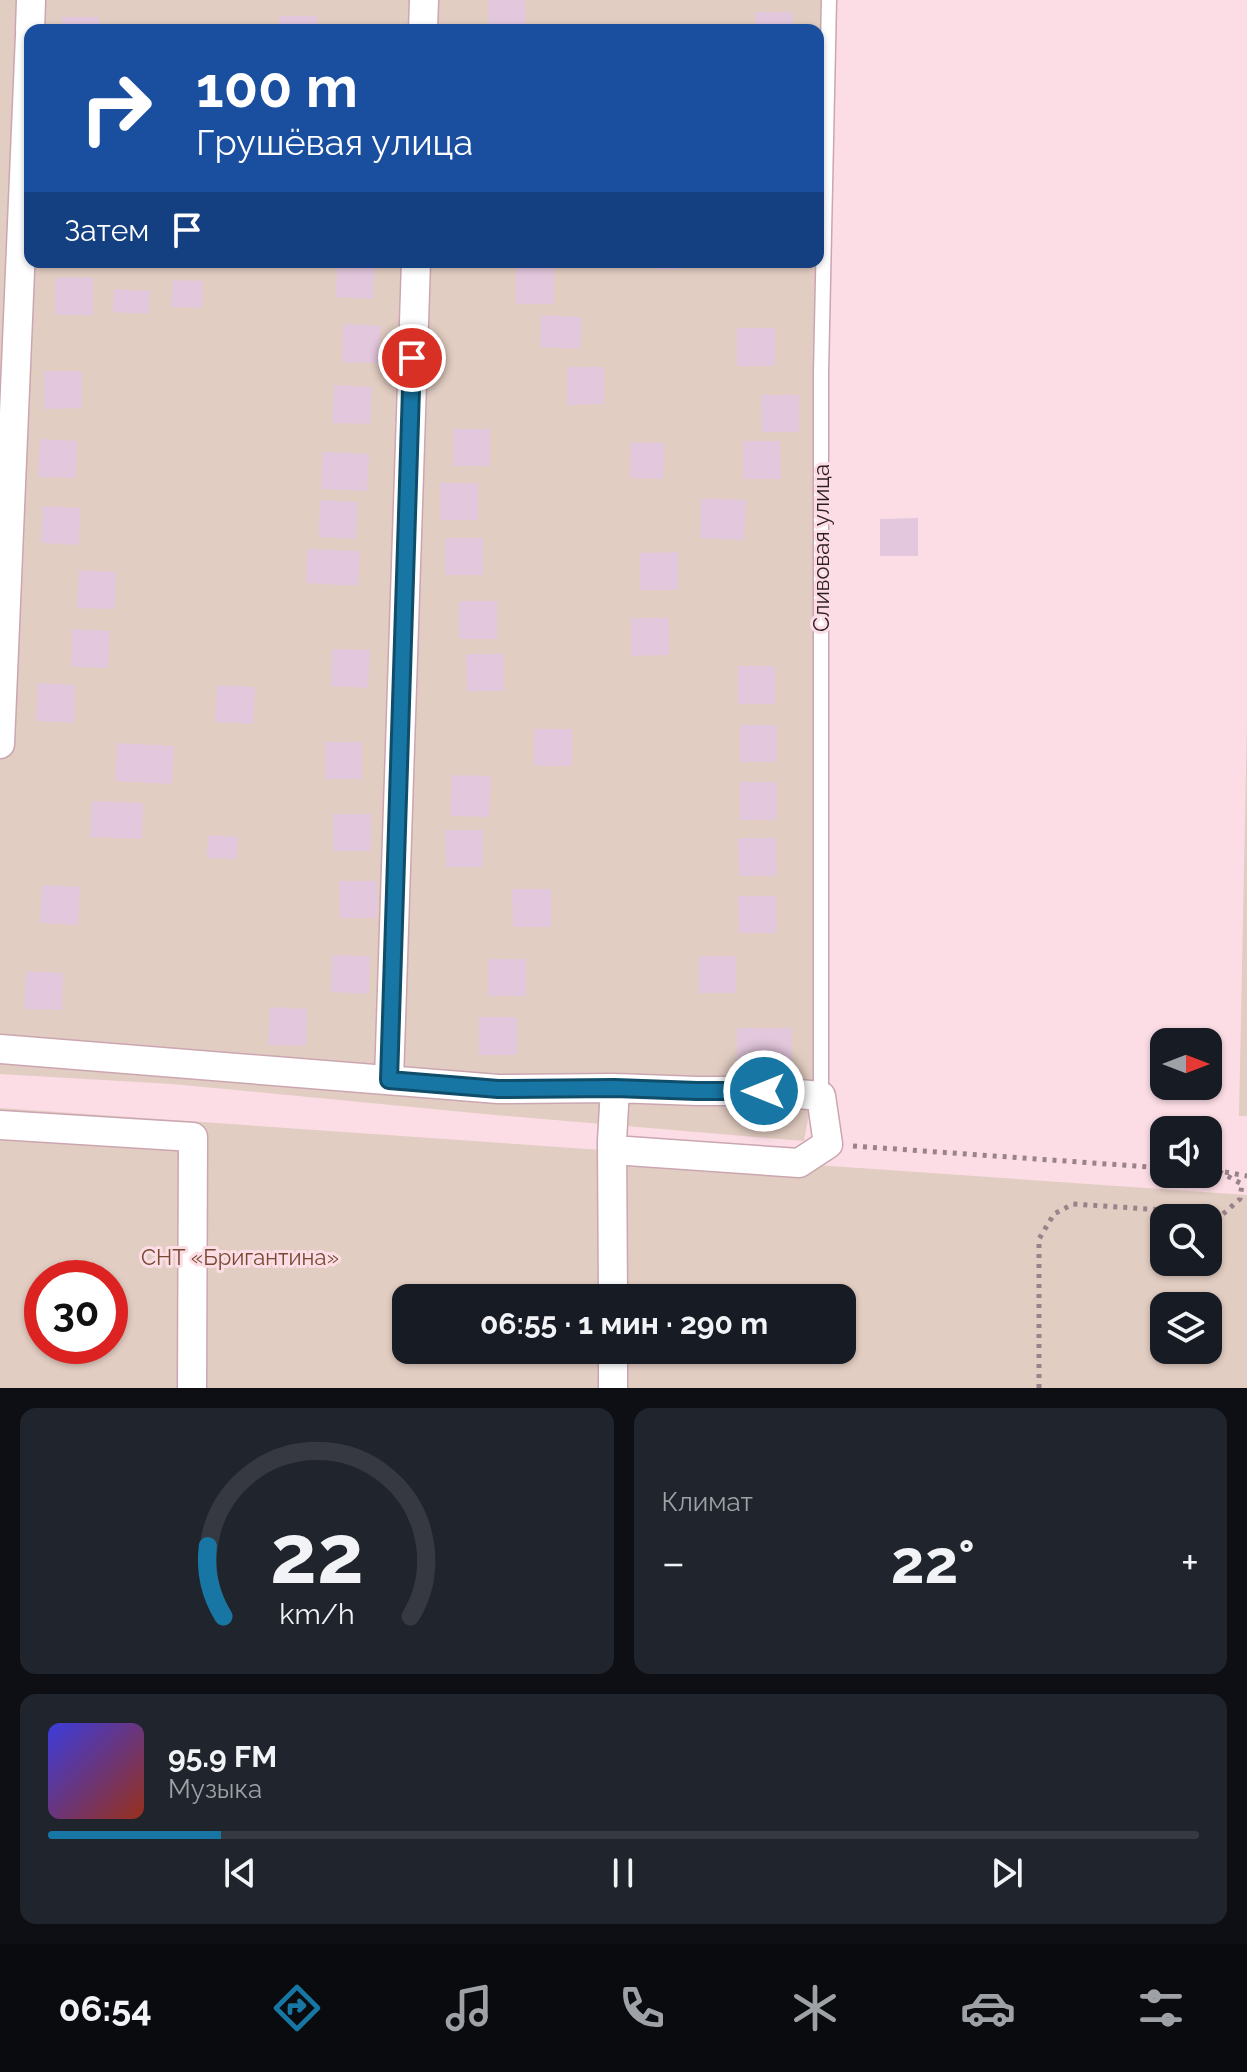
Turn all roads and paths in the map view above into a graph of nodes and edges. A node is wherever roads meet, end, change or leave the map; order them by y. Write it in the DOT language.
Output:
graph roads {
  1 [pos="31,0"];
  2 [pos="424,0"];
  3 [pos="829,0"];
  4 [pos="30,24"];
  5 [pos="423,24"];
  6 [pos="24,174"];
  7 [pos="824,233"];
  8 [pos="416,268"];
  9 [pos="823,268"];
  10 [pos="0,744"];
  11 [pos="0,1049"];
  12 [pos="389,1080"];
  13 [pos="615,1088"];
  14 [pos="821,1096"];
  15 [pos="0,1125"];
  16 [pos="828,1144"];
  17 [pos="613,1150"];
  18 [pos="1150,1166"];
  19 [pos="1222,1172"];
  20 [pos="1222,1173"];
  21 [pos="1247,1176"];
  22 [pos="613,1284"];
  23 [pos="613,1364"];
  24 [pos="192,1388"];
  25 [pos="613,1388"];
  26 [pos="1039,1388"];
  1 -- 4 [label="street"];
  2 -- 5 [label="street"];
  3 -- 7 [label="lane, Сливовая улица"];
  6 -- 10 [label="street"];
  8 -- 12 [label="street"];
  9 -- 14 [label="lane, Сливовая улица"];
  11 -- 12 [label="street"];
  12 -- 13 [label="street"];
  13 -- 14 [label="street"];
  13 -- 17 [label="street"];
  14 -- 16 [label="street"];
  15 -- 24 [label="street"];
  16 -- 17 [label="street"];
  16 -- 18 [label="path"];
  17 -- 22 [label="street"];
  19 -- 21 [label="path"];
  20 -- 26 [label="path"];
  23 -- 25 [label="street"];
}
